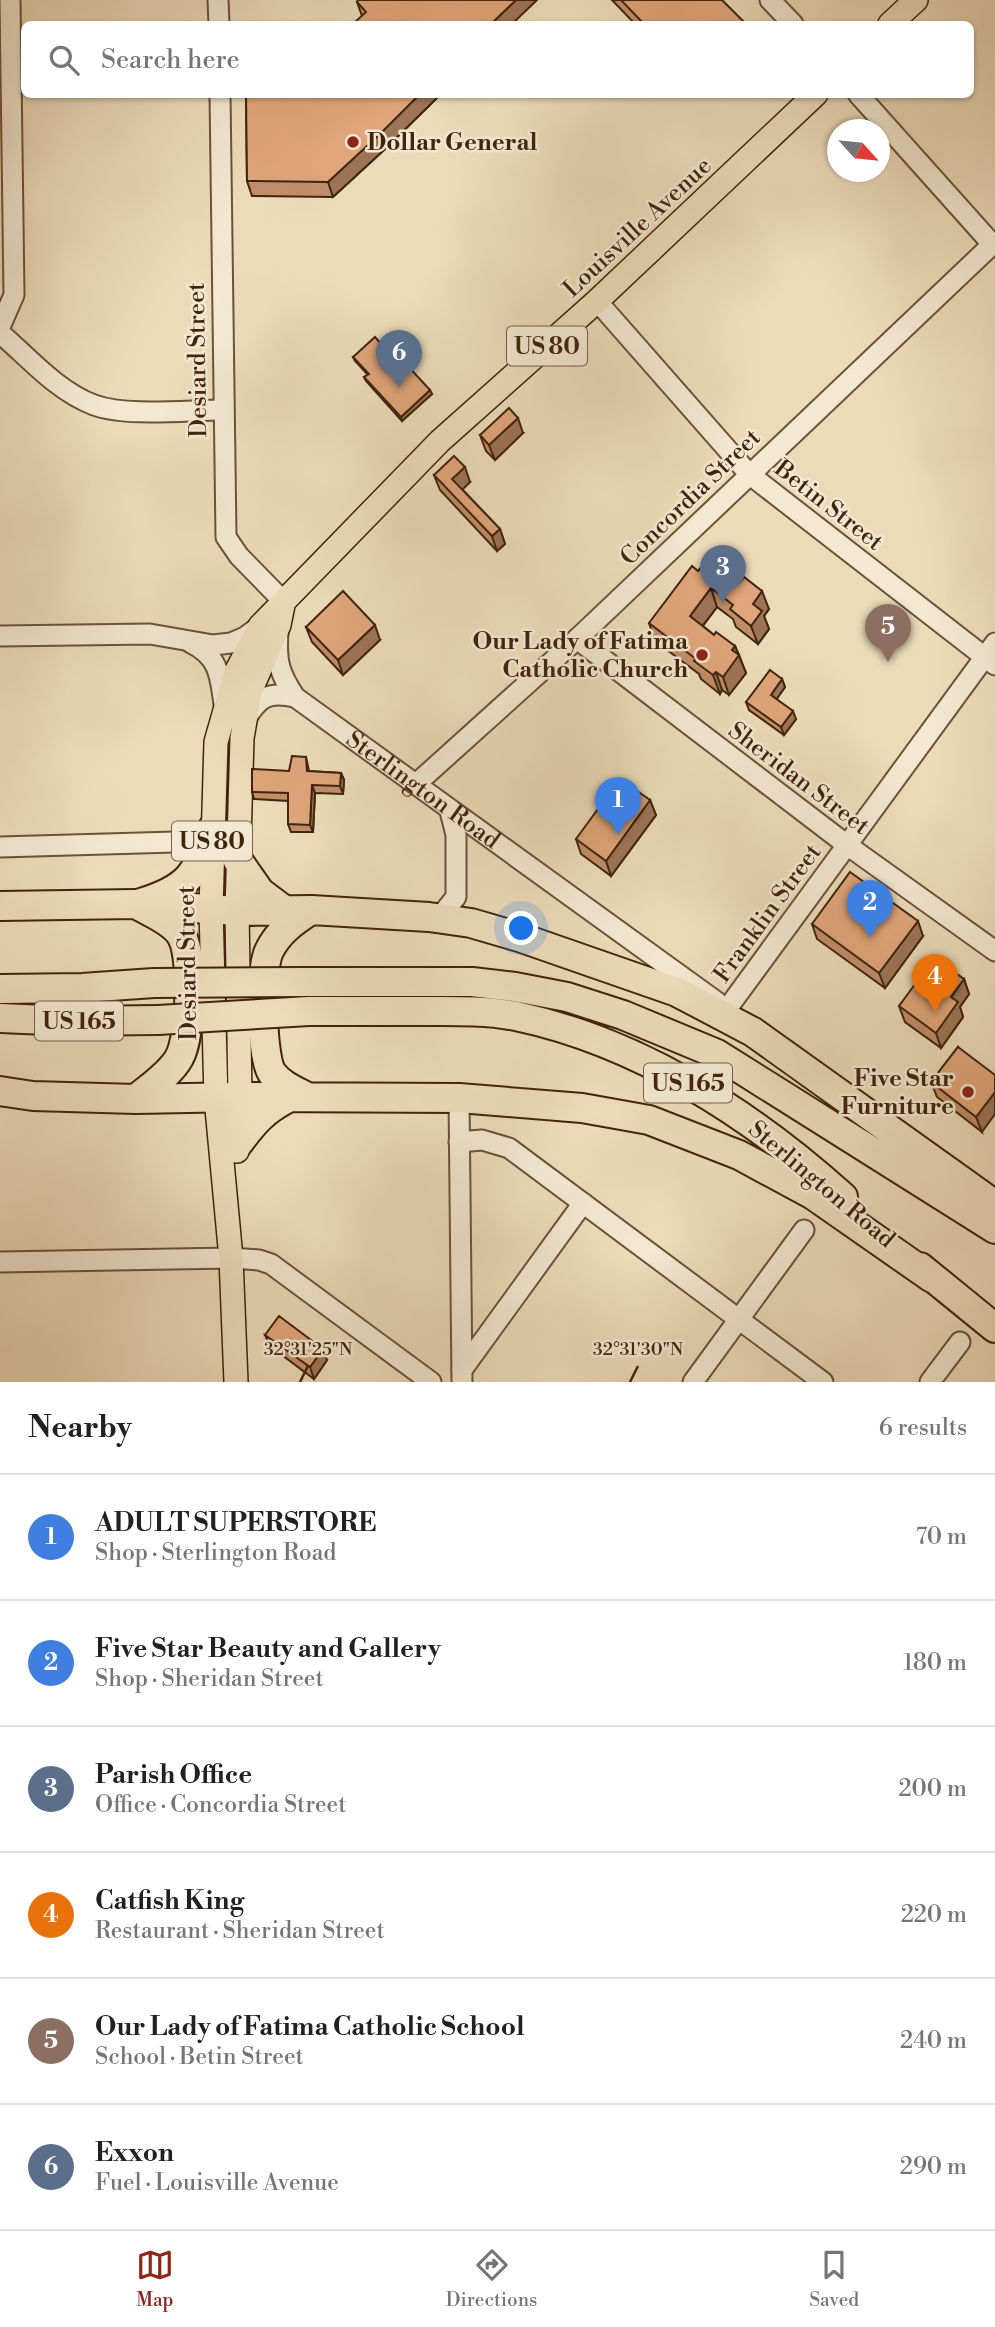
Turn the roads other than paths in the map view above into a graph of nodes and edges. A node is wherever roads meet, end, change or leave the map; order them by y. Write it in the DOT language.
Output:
graph roads {
  1 [pos="10,0"];
  2 [pos="218,0"];
  3 [pos="769,0"];
  4 [pos="916,0"];
  5 [pos="219,21"];
  6 [pos="790,21"];
  7 [pos="893,21"];
  8 [pos="219,98"];
  9 [pos="812,98"];
  10 [pos="862,98"];
  11 [pos="994,243"];
  12 [pos="597,302"];
  13 [pos="0,327"];
  14 [pos="0,333"];
  15 [pos="223,410"];
  16 [pos="749,474"];
  17 [pos="284,602"];
  18 [pos="269,626"];
  19 [pos="0,636"];
  20 [pos="180,638"];
  21 [pos="577,639"];
  22 [pos="991,655"];
  23 [pos="295,696"];
  24 [pos="234,716"];
  25 [pos="416,784"];
  26 [pos="450,811"];
  27 [pos="213,828"];
  28 [pos="175,842"];
  29 [pos="847,845"];
  30 [pos="0,847"];
  31 [pos="237,859"];
  32 [pos="456,897"];
  33 [pos="135,904"];
  34 [pos="0,906"];
  35 [pos="224,910"];
  36 [pos="298,910"];
  37 [pos="429,916"];
  38 [pos="471,923"];
  39 [pos="995,951"];
  40 [pos="0,989"];
  41 [pos="727,1009"];
  42 [pos="0,1018"];
  43 [pos="753,1032"];
  44 [pos="0,1091"];
  45 [pos="299,1097"];
  46 [pos="228,1098"];
  47 [pos="459,1098"];
  48 [pos="136,1099"];
  49 [pos="459,1142"];
  50 [pos="237,1145"];
  51 [pos="583,1203"];
  52 [pos="995,1205"];
  53 [pos="995,1229"];
  54 [pos="804,1230"];
  55 [pos="230,1258"];
  56 [pos="0,1262"];
  57 [pos="932,1278"];
  58 [pos="740,1319"];
  59 [pos="995,1328"];
  60 [pos="961,1342"];
  61 [pos="462,1376"];
  62 [pos="236,1382"];
  63 [pos="431,1382"];
  64 [pos="693,1382"];
  65 [pos="823,1382"];
  66 [pos="930,1382"];
  1 -- 13 [label="street"];
  2 -- 5 [label="street"];
  3 -- 6 [label="street"];
  4 -- 7 [label="main road"];
  8 -- 15 [label="street, Desiard Street"];
  9 -- 12 [label="main road, Louisville Avenue / US 80"];
  10 -- 11 [label="street"];
  11 -- 16 [label="street, Concordia Street"];
  12 -- 16 [label="street, Betin Street"];
  12 -- 17 [label="main road, Louisville Avenue / US 80"];
  14 -- 15 [label="street"];
  15 -- 17 [label="street, Desiard Street"];
  16 -- 21 [label="street, Concordia Street"];
  16 -- 22 [label="street, Betin Street"];
  17 -- 18 [label="main road, Desiard Street / US 80"];
  18 -- 20 [label="street"];
  18 -- 23 [label="street, Sterlington Road"];
  18 -- 24 [label="main road, Desiard Street / US 80"];
  19 -- 20 [label="street"];
  20 -- 24 [label="street"];
  21 -- 25 [label="street, Concordia Street"];
  21 -- 29 [label="street, Sheridan Street"];
  22 -- 29 [label="street, Franklin Street"];
  23 -- 24 [label="street"];
  23 -- 25 [label="street, Sterlington Road"];
  24 -- 27 [label="main road, Desiard Street / US 80"];
  24 -- 31 [label="main road, Desiard Street / US 80"];
  25 -- 26 [label="street, Sterlington Road"];
  26 -- 32 [label="street"];
  26 -- 41 [label="street, Sterlington Road"];
  27 -- 33 [label="highway"];
  27 -- 35 [label="main road, Desiard Street / US 80"];
  28 -- 30 [label="street"];
  29 -- 39 [label="street, Sheridan Street"];
  29 -- 41 [label="street, Franklin Street"];
  31 -- 35 [label="main road, Desiard Street / US 80"];
  31 -- 36 [label="highway"];
  32 -- 37 [label="street"];
  32 -- 38 [label="street"];
  33 -- 34 [label="highway"];
  33 -- 35 [label="highway"];
  33 -- 48 [label="highway"];
  35 -- 36 [label="highway"];
  35 -- 46 [label="main road, Desiard Street / US 80"];
  36 -- 37 [label="highway"];
  36 -- 45 [label="highway"];
  37 -- 38 [label="highway"];
  38 -- 43 [label="highway"];
  40 -- 53 [label="highway, Sterlington Road / US 165, bridge"];
  41 -- 43 [label="street, Sterlington Road"];
  42 -- 57 [label="highway, Sterlington Road / US 165, bridge"];
  43 -- 52 [label="highway"];
  44 -- 48 [label="highway"];
  45 -- 46 [label="highway"];
  45 -- 47 [label="highway"];
  45 -- 50 [label="highway"];
  46 -- 48 [label="highway"];
  46 -- 50 [label="main road, Desiard Street / US 80"];
  46 -- 55 [label="main road, Desiard Street / US 80"];
  47 -- 49 [label="street"];
  47 -- 57 [label="highway"];
  49 -- 51 [label="street"];
  49 -- 61 [label="street"];
  50 -- 55 [label="main road, Desiard Street / US 80"];
  51 -- 58 [label="street"];
  51 -- 61 [label="street"];
  54 -- 58 [label="street"];
  55 -- 56 [label="street"];
  55 -- 62 [label="main road, Desiard Street / US 80"];
  55 -- 63 [label="street"];
  57 -- 59 [label="highway, Sterlington Road / US 165"];
  58 -- 64 [label="street"];
  58 -- 65 [label="street"];
  60 -- 66 [label="street"];
}
